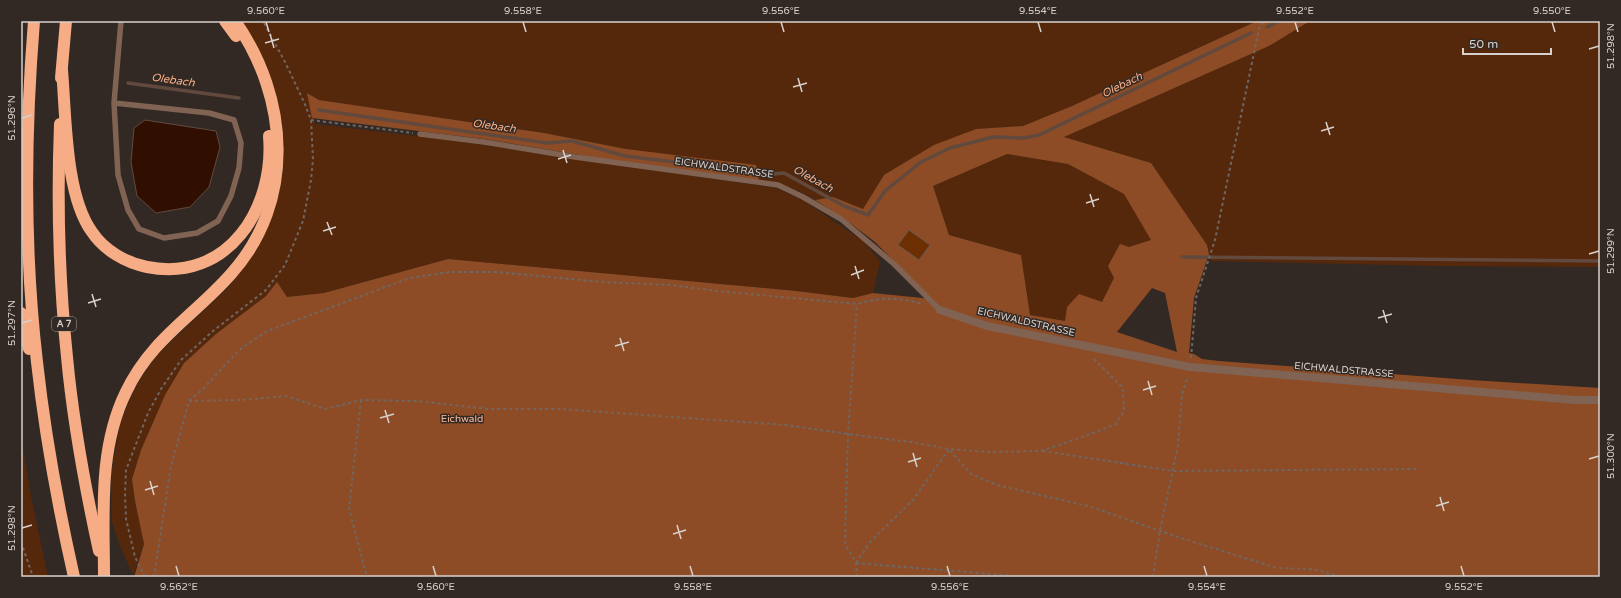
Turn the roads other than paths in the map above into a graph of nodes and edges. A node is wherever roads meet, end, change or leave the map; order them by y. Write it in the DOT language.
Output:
graph roads {
  1 [pos="34,21"];
  2 [pos="66,21"];
  3 [pos="121,21"];
  4 [pos="225,21"];
  5 [pos="235,21"];
  6 [pos="62,70"];
  7 [pos="114,103"];
  8 [pos="420,134"];
  9 [pos="940,310"];
  10 [pos="21,313"];
  11 [pos="1600,400"];
  12 [pos="42,407"];
  13 [pos="104,576"];
  14 [pos="74,577"];
  1 -- 12 [label="highway"];
  2 -- 6 [label="highway, A 7"];
  3 -- 7 [label="lane"];
  4 -- 6 [label="highway"];
  5 -- 13 [label="highway"];
  6 -- 13 [label="highway, A 7"];
  7 -- 7 [label="lane"];
  8 -- 9 [label="lane, EICHWALDSTRASSE"];
  9 -- 11 [label="street, EICHWALDSTRASSE"];
  10 -- 12 [label="highway"];
  12 -- 14 [label="highway"];
}
